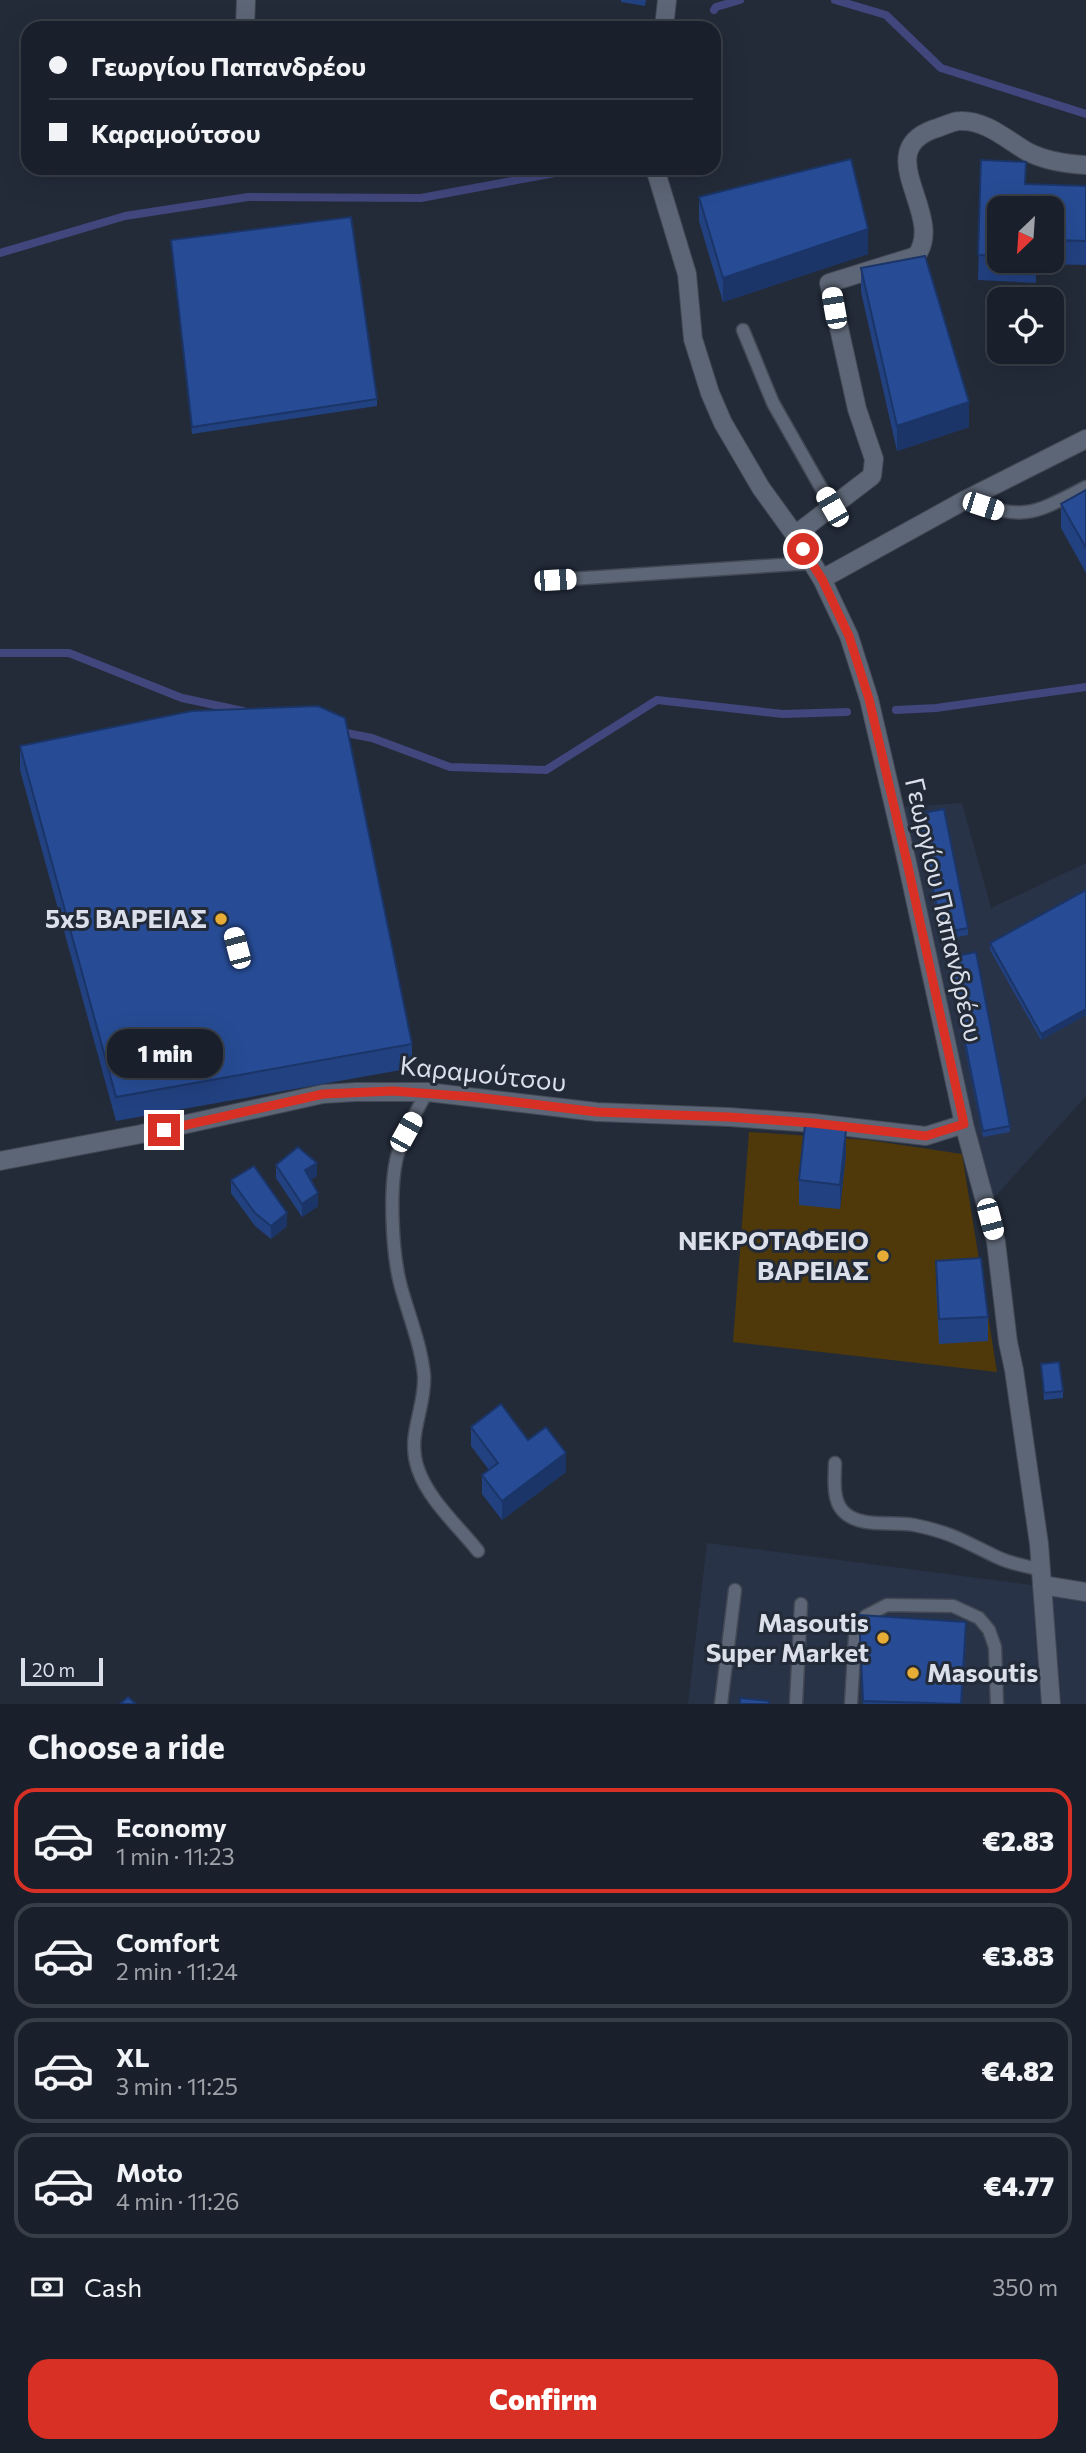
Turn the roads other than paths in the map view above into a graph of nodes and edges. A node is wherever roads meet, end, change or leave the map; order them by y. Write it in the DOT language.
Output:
graph roads {
  1 [pos="246,0"];
  2 [pos="667,0"];
  3 [pos="246,21"];
  4 [pos="665,21"];
  5 [pos="1086,164"];
  6 [pos="657,175"];
  7 [pos="743,330"];
  8 [pos="1086,439"];
  9 [pos="1086,487"];
  10 [pos="965,500"];
  11 [pos="832,507"];
  12 [pos="795,535"];
  13 [pos="811,563"];
  14 [pos="822,579"];
  15 [pos="555,580"];
  16 [pos="427,1092"];
  17 [pos="964,1124"];
  18 [pos="0,1161"];
  19 [pos="835,1463"];
  20 [pos="478,1551"];
  21 [pos="1042,1578"];
  22 [pos="735,1590"];
  23 [pos="1086,1591"];
  24 [pos="802,1604"];
  25 [pos="721,1704"];
  26 [pos="796,1704"];
  27 [pos="851,1704"];
  28 [pos="997,1704"];
  29 [pos="1051,1704"];
  1 -- 3 [label="street"];
  2 -- 4 [label="street"];
  5 -- 11 [label="street"];
  6 -- 12 [label="street, Γεωργίου Παπανδρέου"];
  7 -- 11 [label="lane"];
  8 -- 10 [label="street"];
  9 -- 10 [label="lane"];
  10 -- 14 [label="street"];
  11 -- 12 [label="street"];
  12 -- 13 [label="street, Γεωργίου Παπανδρέου"];
  13 -- 14 [label="street, Γεωργίου Παπανδρέου"];
  13 -- 15 [label="lane"];
  14 -- 17 [label="street, Γεωργίου Παπανδρέου"];
  16 -- 17 [label="street, Καραμούτσου"];
  16 -- 18 [label="street, Καραμούτσου"];
  16 -- 20 [label="lane"];
  17 -- 21 [label="street, Γεωργίου Παπανδρέου"];
  19 -- 21 [label="lane"];
  21 -- 23 [label="street"];
  21 -- 29 [label="street, Γεωργίου Παπανδρέου"];
  22 -- 25 [label="lane"];
  24 -- 26 [label="lane"];
  27 -- 28 [label="lane"];
}
